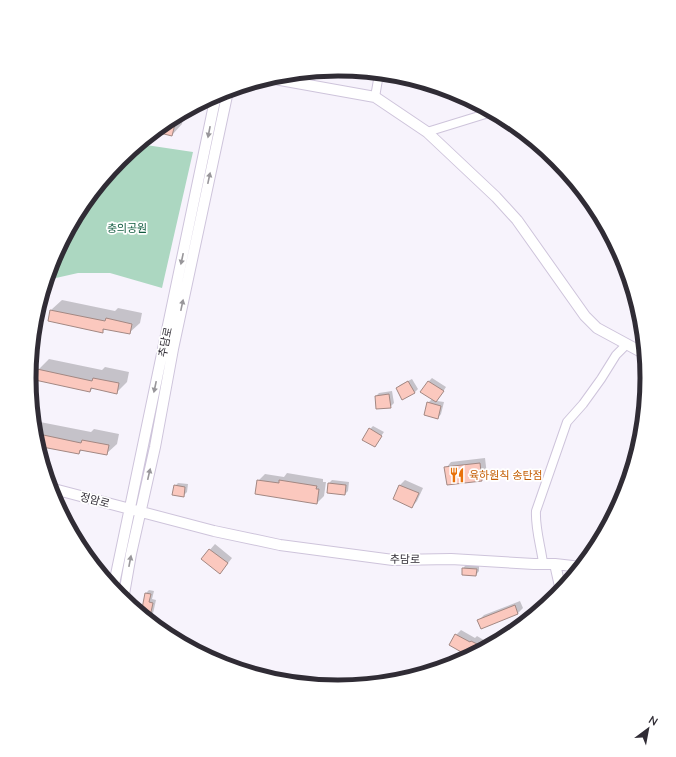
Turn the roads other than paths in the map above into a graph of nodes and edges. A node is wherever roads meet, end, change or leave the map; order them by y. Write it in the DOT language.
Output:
graph roads {
  1 [pos="378,79"];
  2 [pos="286,81"];
  3 [pos="376,97"];
  4 [pos="227,98"];
  5 [pos="214,103"];
  6 [pos="484,114"];
  7 [pos="427,132"];
  8 [pos="627,344"];
  9 [pos="638,350"];
  10 [pos="57,490"];
  11 [pos="130,509"];
  12 [pos="140,512"];
  13 [pos="543,563"];
  14 [pos="555,564"];
  15 [pos="575,566"];
  16 [pos="115,582"];
  17 [pos="559,584"];
  18 [pos="124,592"];
  1 -- 3 [label="street"];
  2 -- 3 [label="street"];
  3 -- 7 [label="street"];
  12 -- 4 [label="street, 추담로, one-way"];
  5 -- 11 [label="street, 추담로, one-way"];
  6 -- 7 [label="street"];
  7 -- 8 [label="street"];
  8 -- 9 [label="street"];
  8 -- 13 [label="street"];
  10 -- 11 [label="street, 정암로"];
  11 -- 12 [label="street, 정암로"];
  11 -- 16 [label="street, 추담로"];
  12 -- 13 [label="street, 추담로"];
  18 -- 12 [label="street, 추담로, one-way"];
  13 -- 14 [label="street, 추담로"];
  14 -- 15 [label="street, 추담로"];
  14 -- 17 [label="street"];
}
